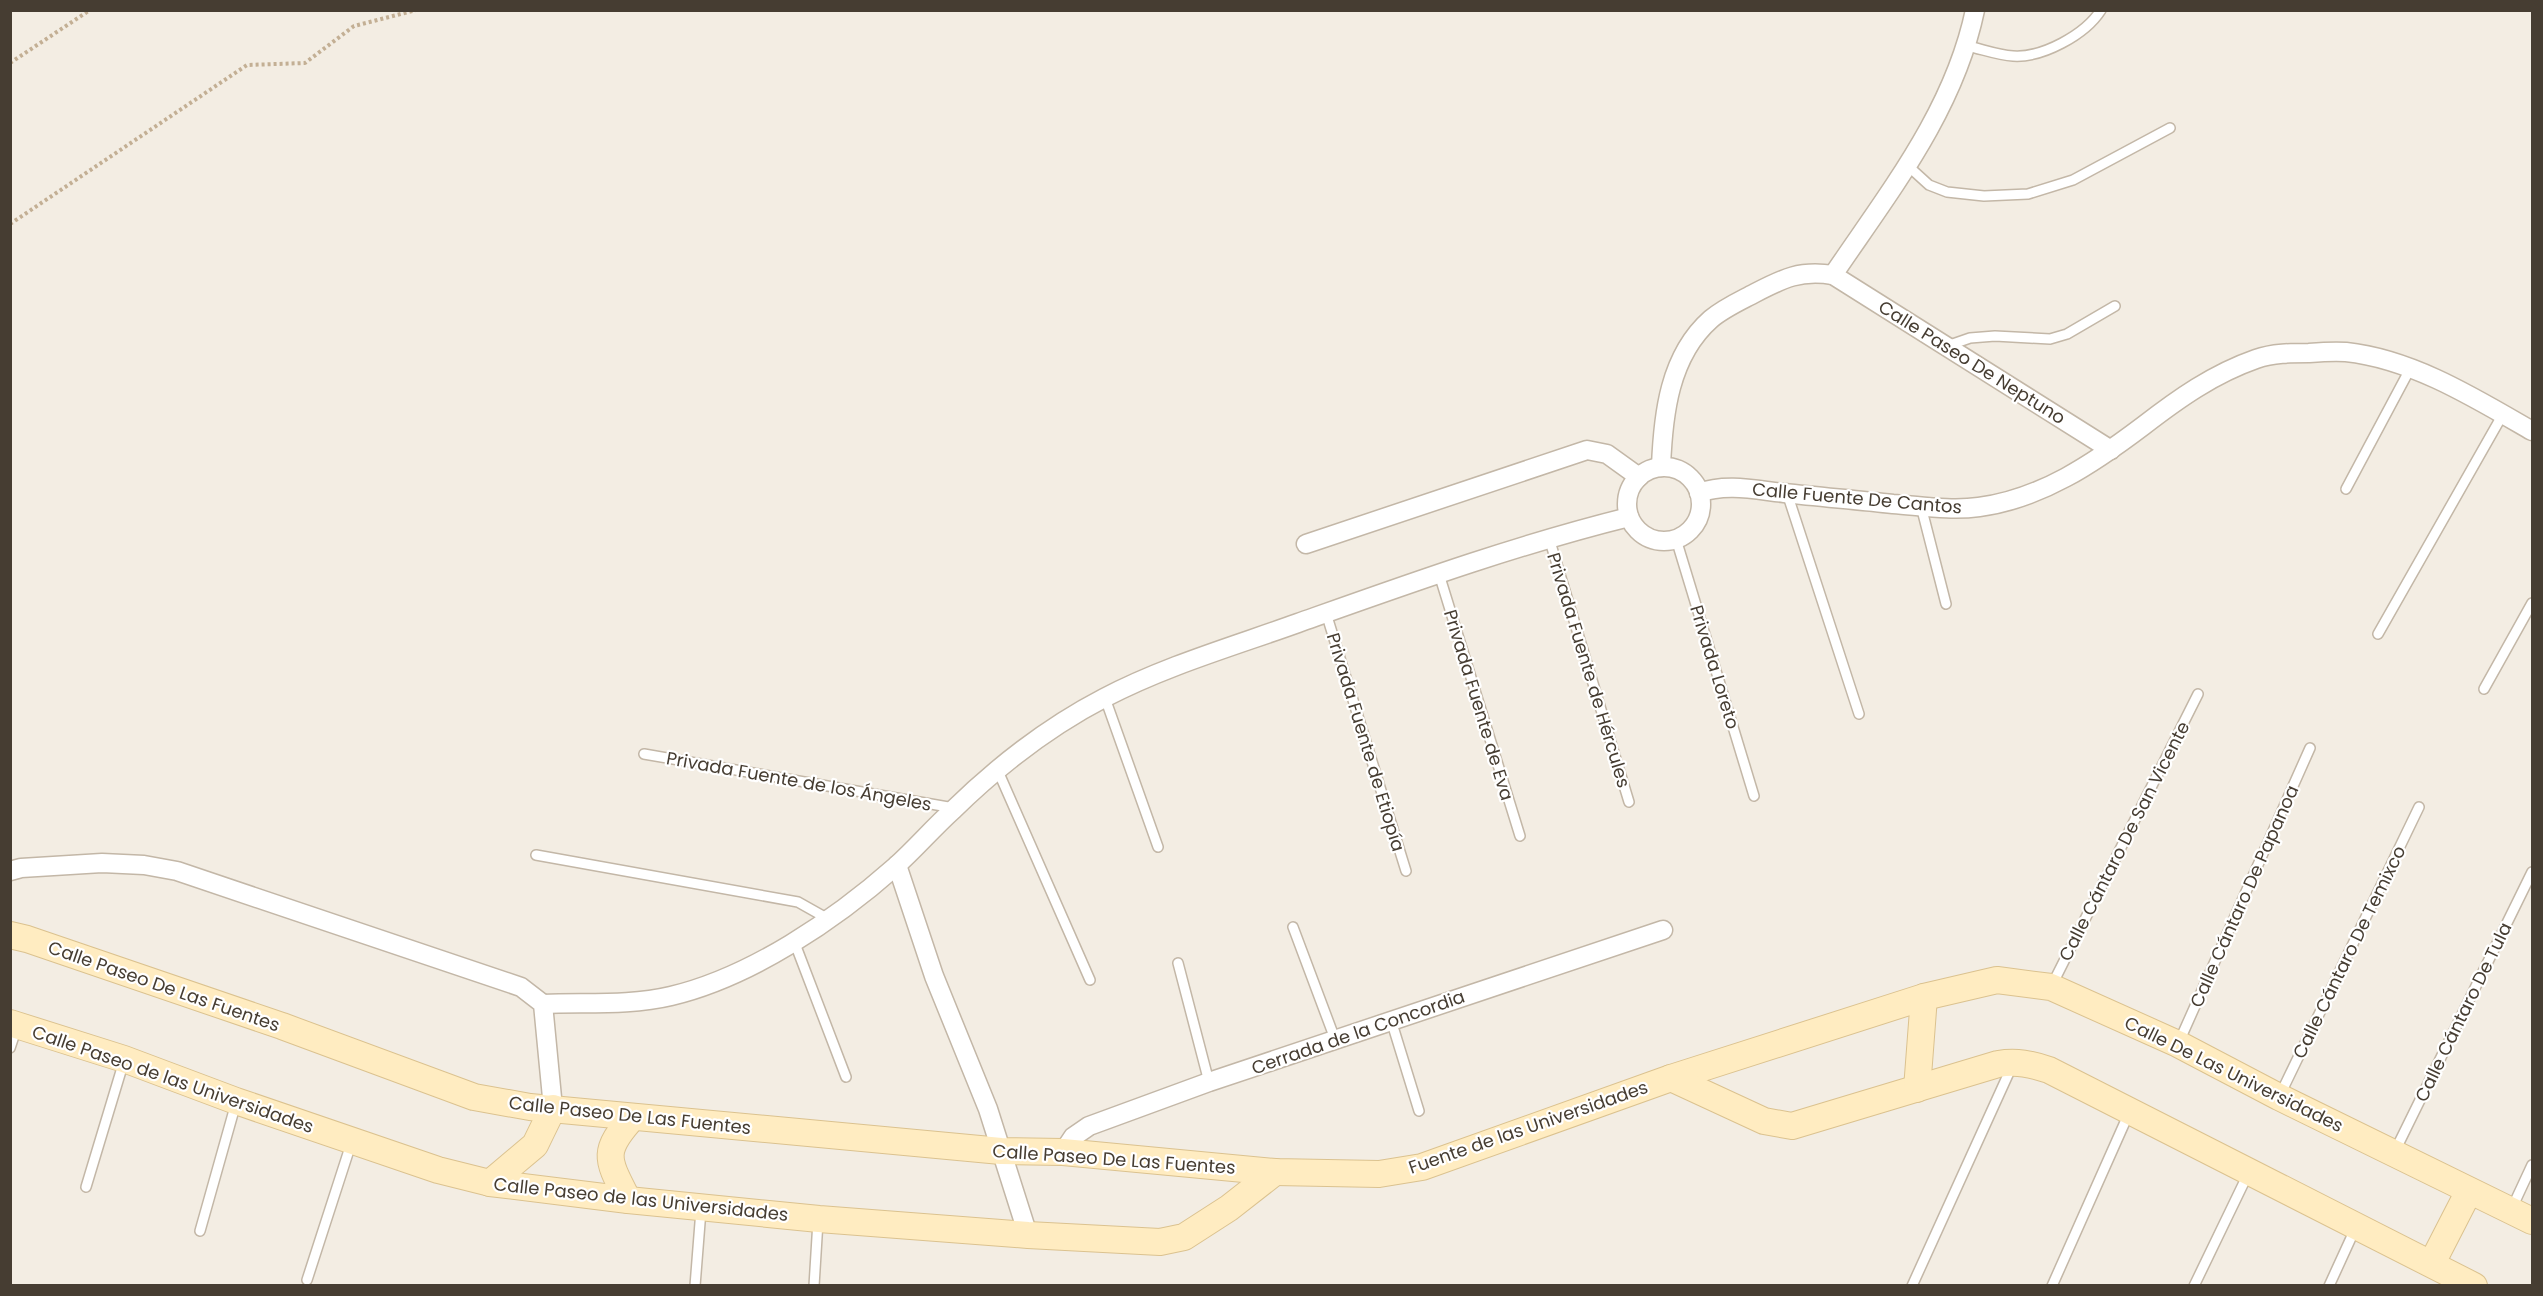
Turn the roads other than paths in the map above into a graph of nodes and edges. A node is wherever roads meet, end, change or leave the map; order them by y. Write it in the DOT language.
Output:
graph roads {
  1 [pos="1975,10"];
  2 [pos="2101,10"];
  3 [pos="1967,46"];
  4 [pos="2170,128"];
  5 [pos="1907,165"];
  6 [pos="1833,275"];
  7 [pos="2115,306"];
  8 [pos="1947,346"];
  9 [pos="2410,369"];
  10 [pos="2503,414"];
  11 [pos="2532,431"];
  12 [pos="2111,450"];
  13 [pos="1661,467"];
  14 [pos="1639,477"];
  15 [pos="2346,489"];
  16 [pos="1699,493"];
  17 [pos="1787,493"];
  18 [pos="1921,507"];
  19 [pos="1629,517"];
  20 [pos="1548,537"];
  21 [pos="1676,539"];
  22 [pos="1306,544"];
  23 [pos="1439,574"];
  24 [pos="2532,603"];
  25 [pos="1946,604"];
  26 [pos="1326,613"];
  27 [pos="2378,634"];
  28 [pos="2484,689"];
  29 [pos="2198,694"];
  30 [pos="1104,698"];
  31 [pos="1859,714"];
  32 [pos="2310,748"];
  33 [pos="644,754"];
  34 [pos="998,771"];
  35 [pos="1754,796"];
  36 [pos="1629,802"];
  37 [pos="2419,807"];
  38 [pos="954,808"];
  39 [pos="1520,836"];
  40 [pos="1158,847"];
  41 [pos="536,855"];
  42 [pos="897,865"];
  43 [pos="10,871"];
  44 [pos="1406,871"];
  45 [pos="2532,872"];
  46 [pos="830,920"];
  47 [pos="1293,927"];
  48 [pos="1663,930"];
  49 [pos="10,935"];
  50 [pos="794,941"];
  51 [pos="1178,963"];
  52 [pos="1090,980"];
  53 [pos="2051,987"];
  54 [pos="1924,997"];
  55 [pos="543,1004"];
  56 [pos="1390,1020"];
  57 [pos="13,1032"];
  58 [pos="1335,1039"];
  59 [pos="2178,1044"];
  60 [pos="124,1059"];
  61 [pos="2014,1061"];
  62 [pos="846,1077"];
  63 [pos="1671,1078"];
  64 [pos="1209,1082"];
  65 [pos="1917,1089"];
  66 [pos="2279,1097"];
  67 [pos="236,1101"];
  68 [pos="553,1108"];
  69 [pos="1419,1110"];
  70 [pos="2130,1111"];
  71 [pos="633,1117"];
  72 [pos="352,1141"];
  73 [pos="1001,1150"];
  74 [pos="1063,1152"];
  75 [pos="2394,1153"];
  76 [pos="2532,1165"];
  77 [pos="2250,1170"];
  78 [pos="1275,1172"];
  79 [pos="490,1183"];
  80 [pos="86,1187"];
  81 [pos="2469,1191"];
  82 [pos="628,1200"];
  83 [pos="701,1207"];
  84 [pos="2522,1216"];
  85 [pos="819,1219"];
  86 [pos="2358,1225"];
  87 [pos="200,1231"];
  88 [pos="1028,1235"];
  89 [pos="2432,1263"];
  90 [pos="307,1280"];
  91 [pos="2471,1285"];
  92 [pos="695,1286"];
  93 [pos="814,1286"];
  94 [pos="1912,1286"];
  95 [pos="2052,1286"];
  96 [pos="2194,1286"];
  97 [pos="2329,1286"];
  1 -- 3 [label="street"];
  2 -- 3 [label="lane"];
  3 -- 5 [label="street"];
  4 -- 5 [label="lane"];
  5 -- 6 [label="street"];
  6 -- 8 [label="street, Calle Paseo De Neptuno"];
  6 -- 13 [label="street"];
  7 -- 8 [label="lane"];
  8 -- 12 [label="street, Calle Paseo De Neptuno"];
  9 -- 10 [label="street, Calle Fuente De Cantos"];
  9 -- 12 [label="street, Calle Fuente De Cantos"];
  9 -- 15 [label="lane"];
  10 -- 11 [label="street, Calle Fuente De Cantos"];
  10 -- 27 [label="lane"];
  12 -- 18 [label="street, Calle Fuente De Cantos"];
  13 -- 14 [label="street"];
  13 -- 16 [label="street"];
  14 -- 19 [label="street"];
  14 -- 22 [label="street"];
  16 -- 17 [label="street, Calle Fuente De Cantos"];
  16 -- 21 [label="street"];
  17 -- 18 [label="street, Calle Fuente De Cantos"];
  17 -- 31 [label="lane"];
  18 -- 25 [label="lane"];
  19 -- 20 [label="street"];
  19 -- 21 [label="street"];
  20 -- 23 [label="street"];
  20 -- 36 [label="lane, Privada Fuente de Hércules"];
  21 -- 35 [label="lane, Privada Loreto"];
  23 -- 26 [label="street"];
  23 -- 39 [label="lane, Privada Fuente de Eva"];
  24 -- 28 [label="lane"];
  26 -- 30 [label="street"];
  26 -- 44 [label="lane, Privada Fuente de Etiopía"];
  29 -- 53 [label="lane, Calle Cántaro De San Vicente"];
  30 -- 34 [label="street"];
  30 -- 40 [label="lane"];
  32 -- 59 [label="lane, Calle Cántaro De Papanoa"];
  33 -- 38 [label="lane, Privada Fuente de los Ángeles"];
  34 -- 38 [label="street"];
  34 -- 52 [label="lane"];
  37 -- 66 [label="lane, Calle Cántaro De Temixco"];
  38 -- 42 [label="street"];
  41 -- 46 [label="lane"];
  42 -- 46 [label="street"];
  42 -- 73 [label="street"];
  43 -- 55 [label="street"];
  45 -- 75 [label="lane, Calle Cántaro De Tula"];
  46 -- 50 [label="street"];
  47 -- 58 [label="lane"];
  48 -- 56 [label="street, Cerrada de la Concordia"];
  49 -- 68 [label="street, Calle Paseo De Las Fuentes"];
  50 -- 55 [label="street"];
  50 -- 62 [label="lane"];
  51 -- 64 [label="lane"];
  53 -- 54 [label="street, Calle De Las Universidades"];
  53 -- 59 [label="street, Calle De Las Universidades"];
  54 -- 63 [label="street, Fuente de las Universidades"];
  54 -- 65 [label="street"];
  55 -- 68 [label="street"];
  56 -- 58 [label="street, Cerrada de la Concordia"];
  56 -- 69 [label="lane"];
  57 -- 60 [label="street, Calle Paseo de las Universidades"];
  58 -- 64 [label="street, Cerrada de la Concordia"];
  59 -- 66 [label="street, Calle De Las Universidades"];
  60 -- 67 [label="street, Calle Paseo de las Universidades"];
  60 -- 80 [label="lane"];
  61 -- 65 [label="street"];
  61 -- 70 [label="street"];
  61 -- 94 [label="lane"];
  63 -- 65 [label="street, Fuente de las Universidades"];
  63 -- 78 [label="street, Fuente de las Universidades"];
  64 -- 74 [label="street, Cerrada de la Concordia"];
  66 -- 75 [label="street, Calle De Las Universidades"];
  67 -- 72 [label="street, Calle Paseo de las Universidades"];
  67 -- 87 [label="lane"];
  68 -- 71 [label="street, Calle Paseo De Las Fuentes"];
  68 -- 79 [label="street"];
  70 -- 77 [label="street"];
  70 -- 95 [label="lane"];
  71 -- 73 [label="street, Calle Paseo De Las Fuentes"];
  71 -- 82 [label="street"];
  72 -- 79 [label="street, Calle Paseo de las Universidades"];
  72 -- 90 [label="lane"];
  73 -- 74 [label="street, Calle Paseo De Las Fuentes"];
  73 -- 88 [label="street"];
  74 -- 78 [label="street, Calle Paseo De Las Fuentes"];
  75 -- 81 [label="street, Calle De Las Universidades"];
  76 -- 84 [label="lane"];
  77 -- 86 [label="street"];
  77 -- 96 [label="lane"];
  78 -- 88 [label="street, Calle Paseo de las Universidades"];
  79 -- 82 [label="street, Calle Paseo de las Universidades"];
  81 -- 84 [label="street, Calle De Las Universidades"];
  81 -- 89 [label="street"];
  82 -- 83 [label="street, Calle Paseo de las Universidades"];
  83 -- 85 [label="street, Calle Paseo de las Universidades"];
  83 -- 92 [label="lane"];
  85 -- 88 [label="street, Calle Paseo de las Universidades"];
  85 -- 93 [label="lane"];
  86 -- 89 [label="street"];
  86 -- 97 [label="lane"];
  89 -- 91 [label="street"];
}
